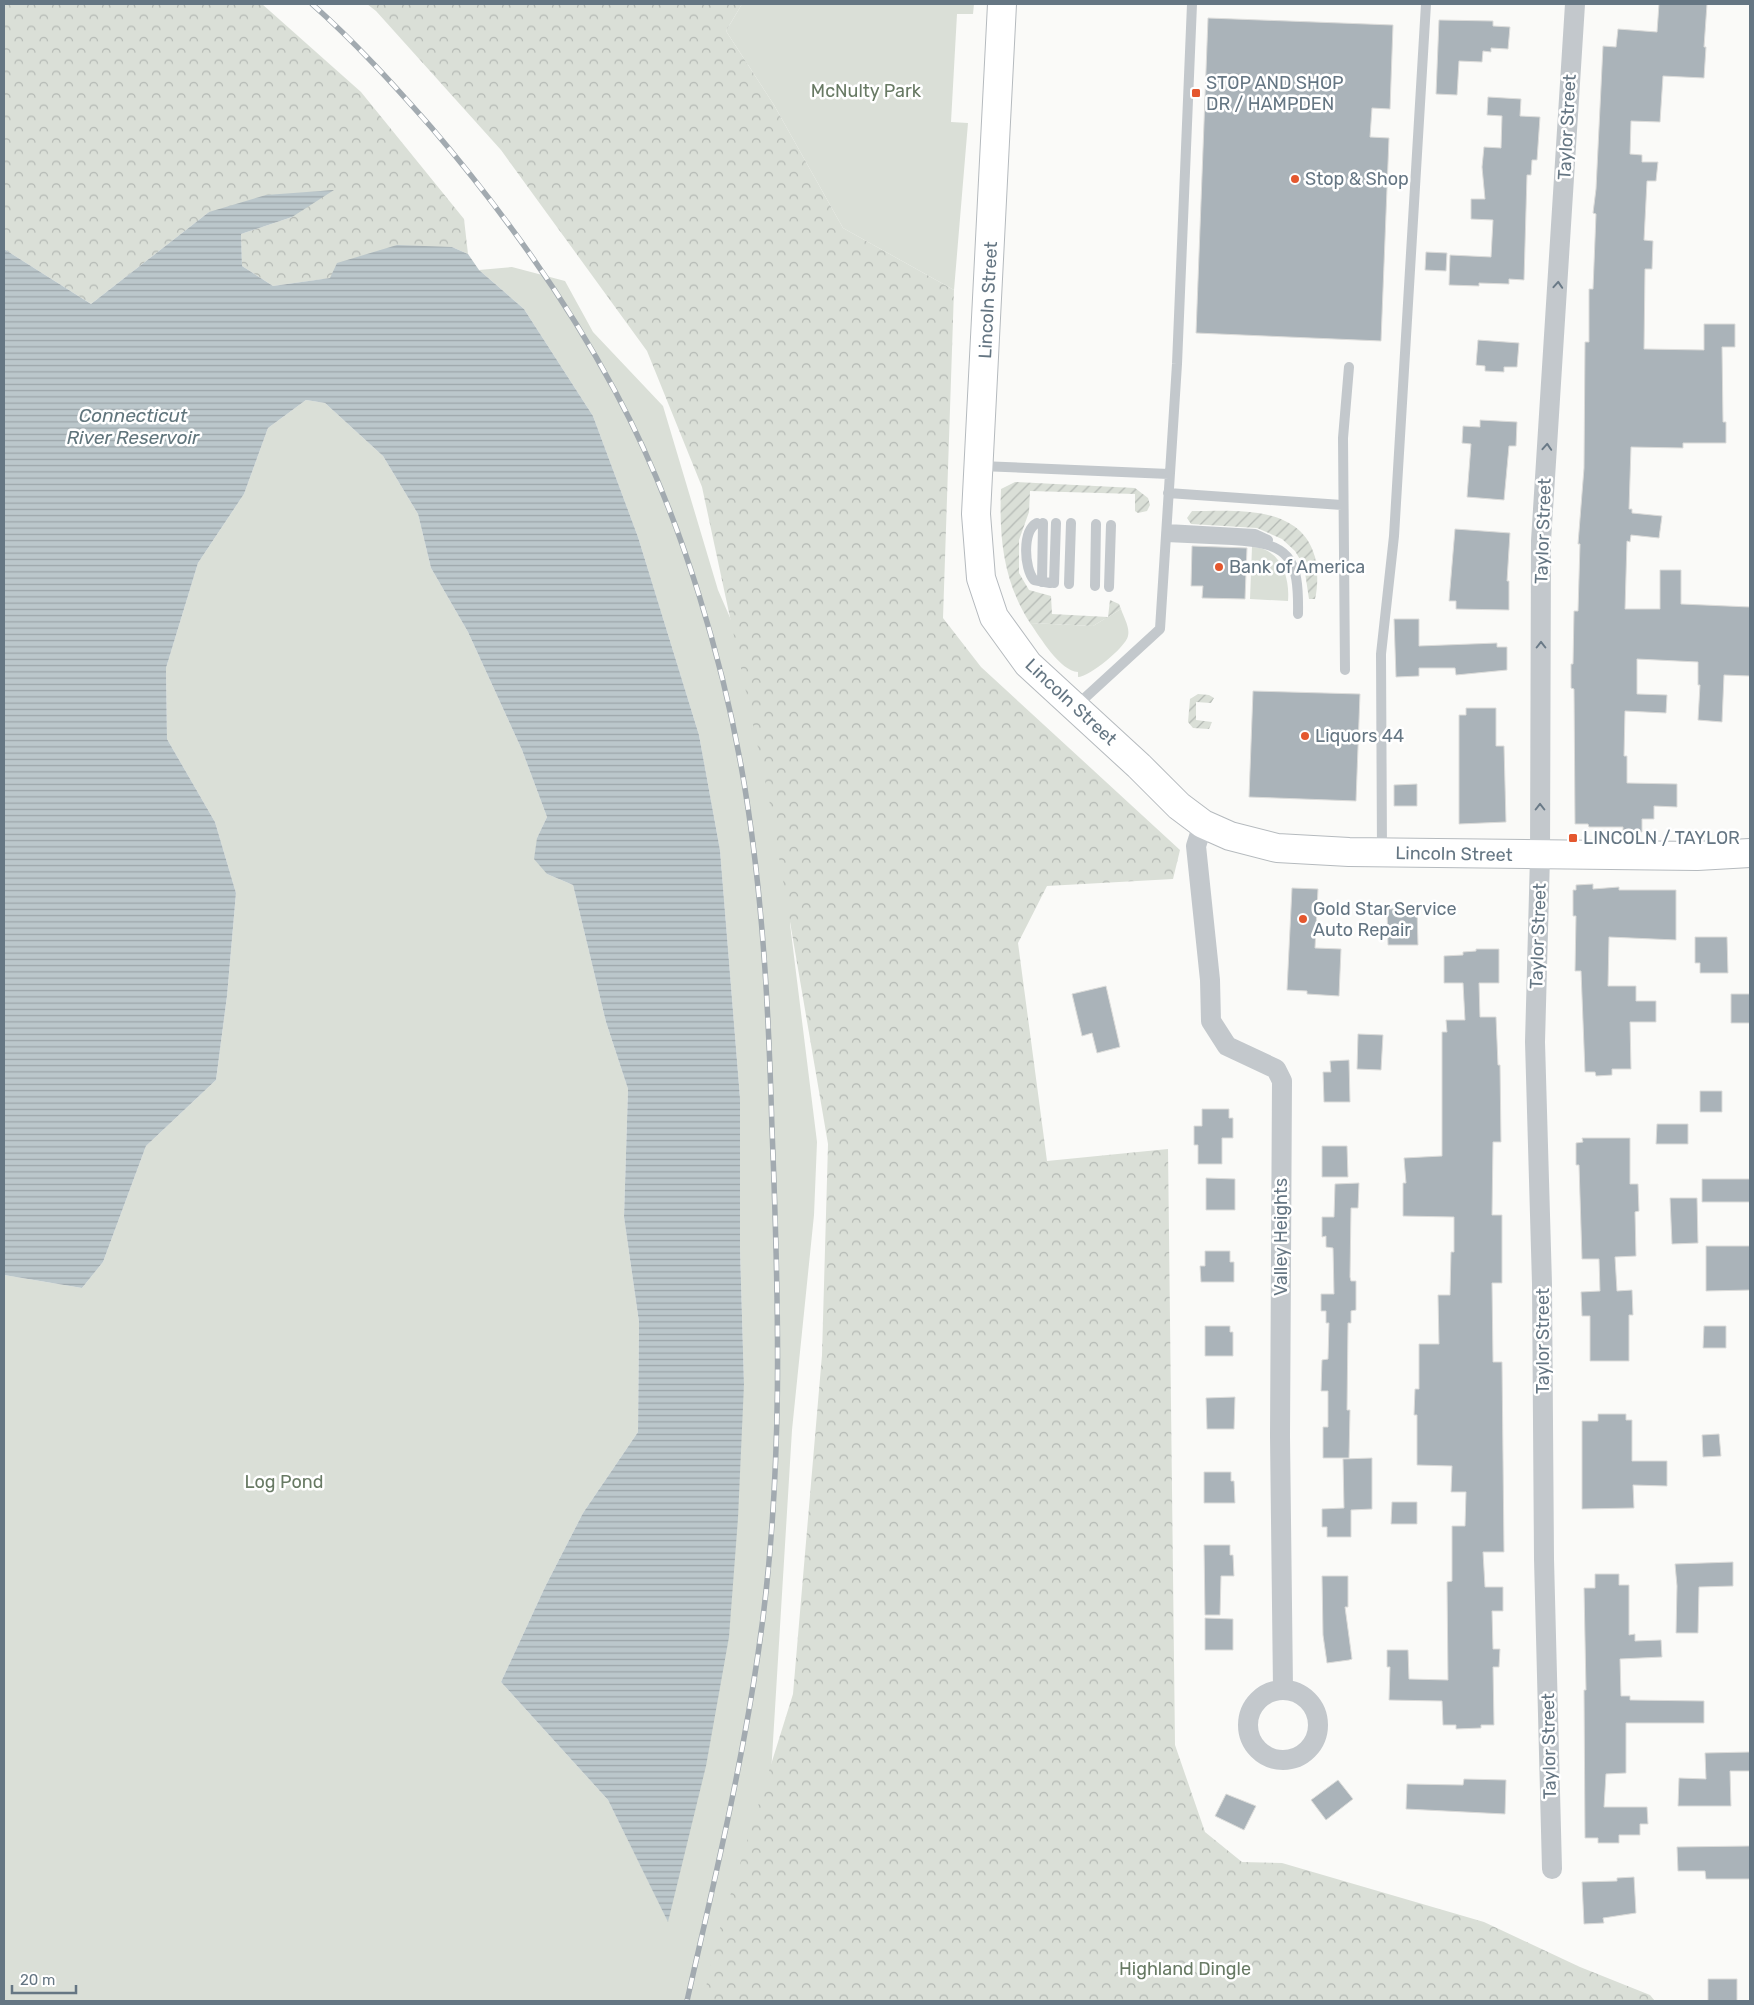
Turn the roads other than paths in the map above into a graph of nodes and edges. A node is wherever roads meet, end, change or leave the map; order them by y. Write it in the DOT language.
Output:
graph roads {
  1 [pos="1002,4"];
  2 [pos="1192,4"];
  3 [pos="1426,4"];
  4 [pos="1574,4"];
  5 [pos="1349,367"];
  6 [pos="978,466"];
  7 [pos="1169,474"];
  8 [pos="1168,493"];
  9 [pos="1342,504"];
  10 [pos="1056,523"];
  11 [pos="1071,523"];
  12 [pos="1096,524"];
  13 [pos="1111,525"];
  14 [pos="1166,533"];
  15 [pos="1049,583"];
  16 [pos="1069,584"];
  17 [pos="1095,586"];
  18 [pos="1110,586"];
  19 [pos="1298,614"];
  20 [pos="1345,670"];
  21 [pos="1074,708"];
  22 [pos="1203,824"];
  23 [pos="1382,853"];
  24 [pos="1750,853"];
  25 [pos="1540,856"];
  26 [pos="1282,1689"];
  27 [pos="1552,1869"];
  1 -- 6 [label="main road, Lincoln Street"];
  2 -- 7 [label="lane"];
  3 -- 23 [label="lane"];
  25 -- 4 [label="street, Taylor Street, one-way"];
  5 -- 9 [label="lane"];
  6 -- 7 [label="lane"];
  6 -- 21 [label="main road, Lincoln Street"];
  7 -- 8 [label="lane"];
  8 -- 9 [label="lane"];
  8 -- 14 [label="lane"];
  9 -- 20 [label="lane"];
  10 -- 15 [label="lane"];
  11 -- 16 [label="lane"];
  12 -- 17 [label="lane"];
  13 -- 18 [label="lane"];
  14 -- 19 [label="lane"];
  14 -- 21 [label="lane"];
  15 -- 15 [label="lane"];
  21 -- 22 [label="main road, Lincoln Street"];
  22 -- 23 [label="main road, Lincoln Street"];
  22 -- 26 [label="street, Valley Heights"];
  23 -- 25 [label="main road, Lincoln Street"];
  24 -- 25 [label="main road, Lincoln Street"];
  25 -- 27 [label="street, Taylor Street"];
}
